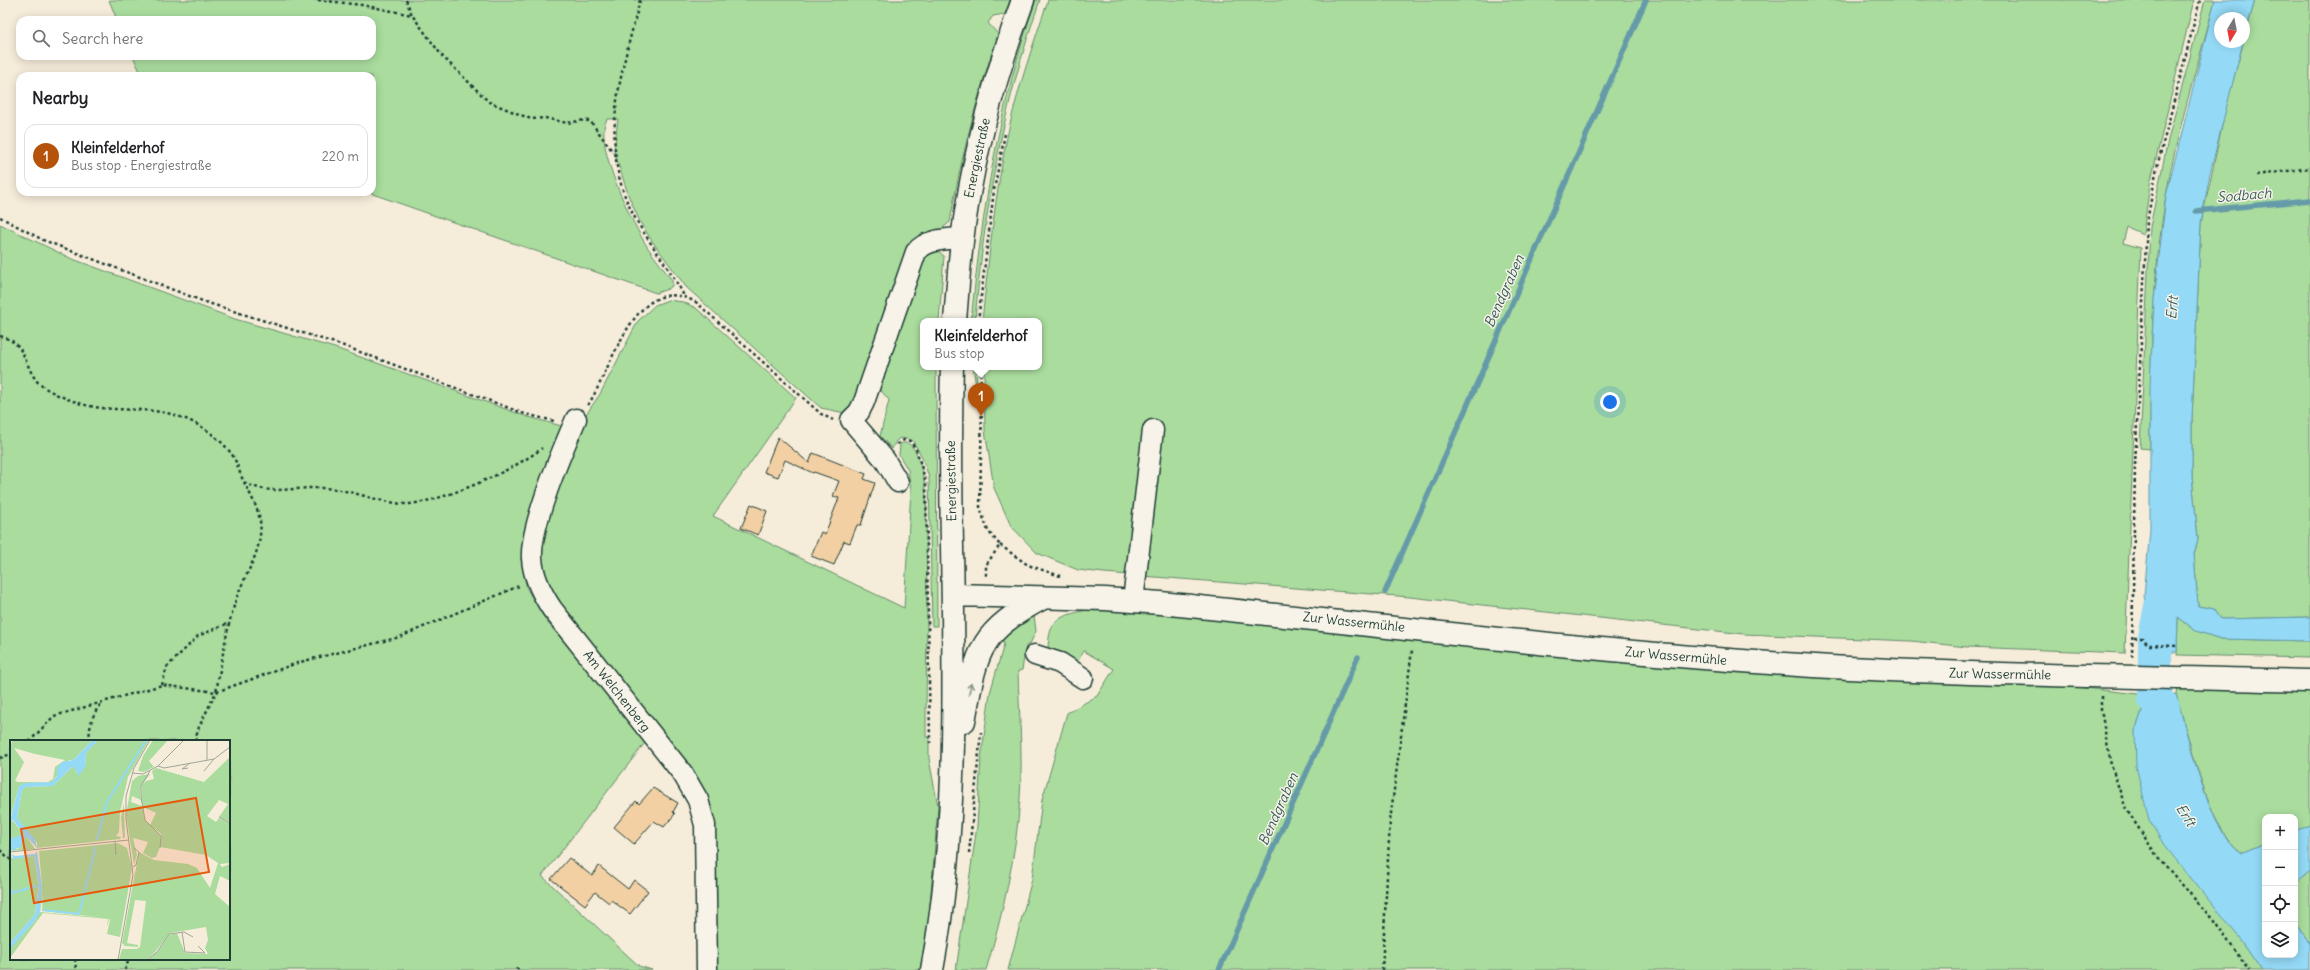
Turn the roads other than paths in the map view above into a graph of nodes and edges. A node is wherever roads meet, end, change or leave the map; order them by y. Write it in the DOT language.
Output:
graph roads {
  1 [pos="1023,0"];
  2 [pos="962,238"];
  3 [pos="955,318"];
  4 [pos="952,370"];
  5 [pos="576,419"];
  6 [pos="1153,430"];
  7 [pos="898,482"];
  8 [pos="954,595"];
  9 [pos="1045,597"];
  10 [pos="1133,601"];
  11 [pos="1035,655"];
  12 [pos="1083,678"];
  13 [pos="2310,680"];
  14 [pos="954,783"];
  15 [pos="707,970"];
  16 [pos="932,970"];
  1 -- 2 [label="main road, Energiestraße"];
  2 -- 3 [label="main road, Energiestraße"];
  2 -- 7 [label="street"];
  4 -- 8 [label="main road, Energiestraße"];
  5 -- 15 [label="street, Am Welchenberg"];
  6 -- 10 [label="street"];
  8 -- 9 [label="main road, Zur Wassermühle"];
  8 -- 14 [label="main road, Energiestraße"];
  9 -- 10 [label="main road, Zur Wassermühle"];
  14 -- 9 [label="main road, one-way"];
  10 -- 13 [label="main road, Zur Wassermühle"];
  11 -- 12 [label="street"];
  14 -- 16 [label="main road"];
}
